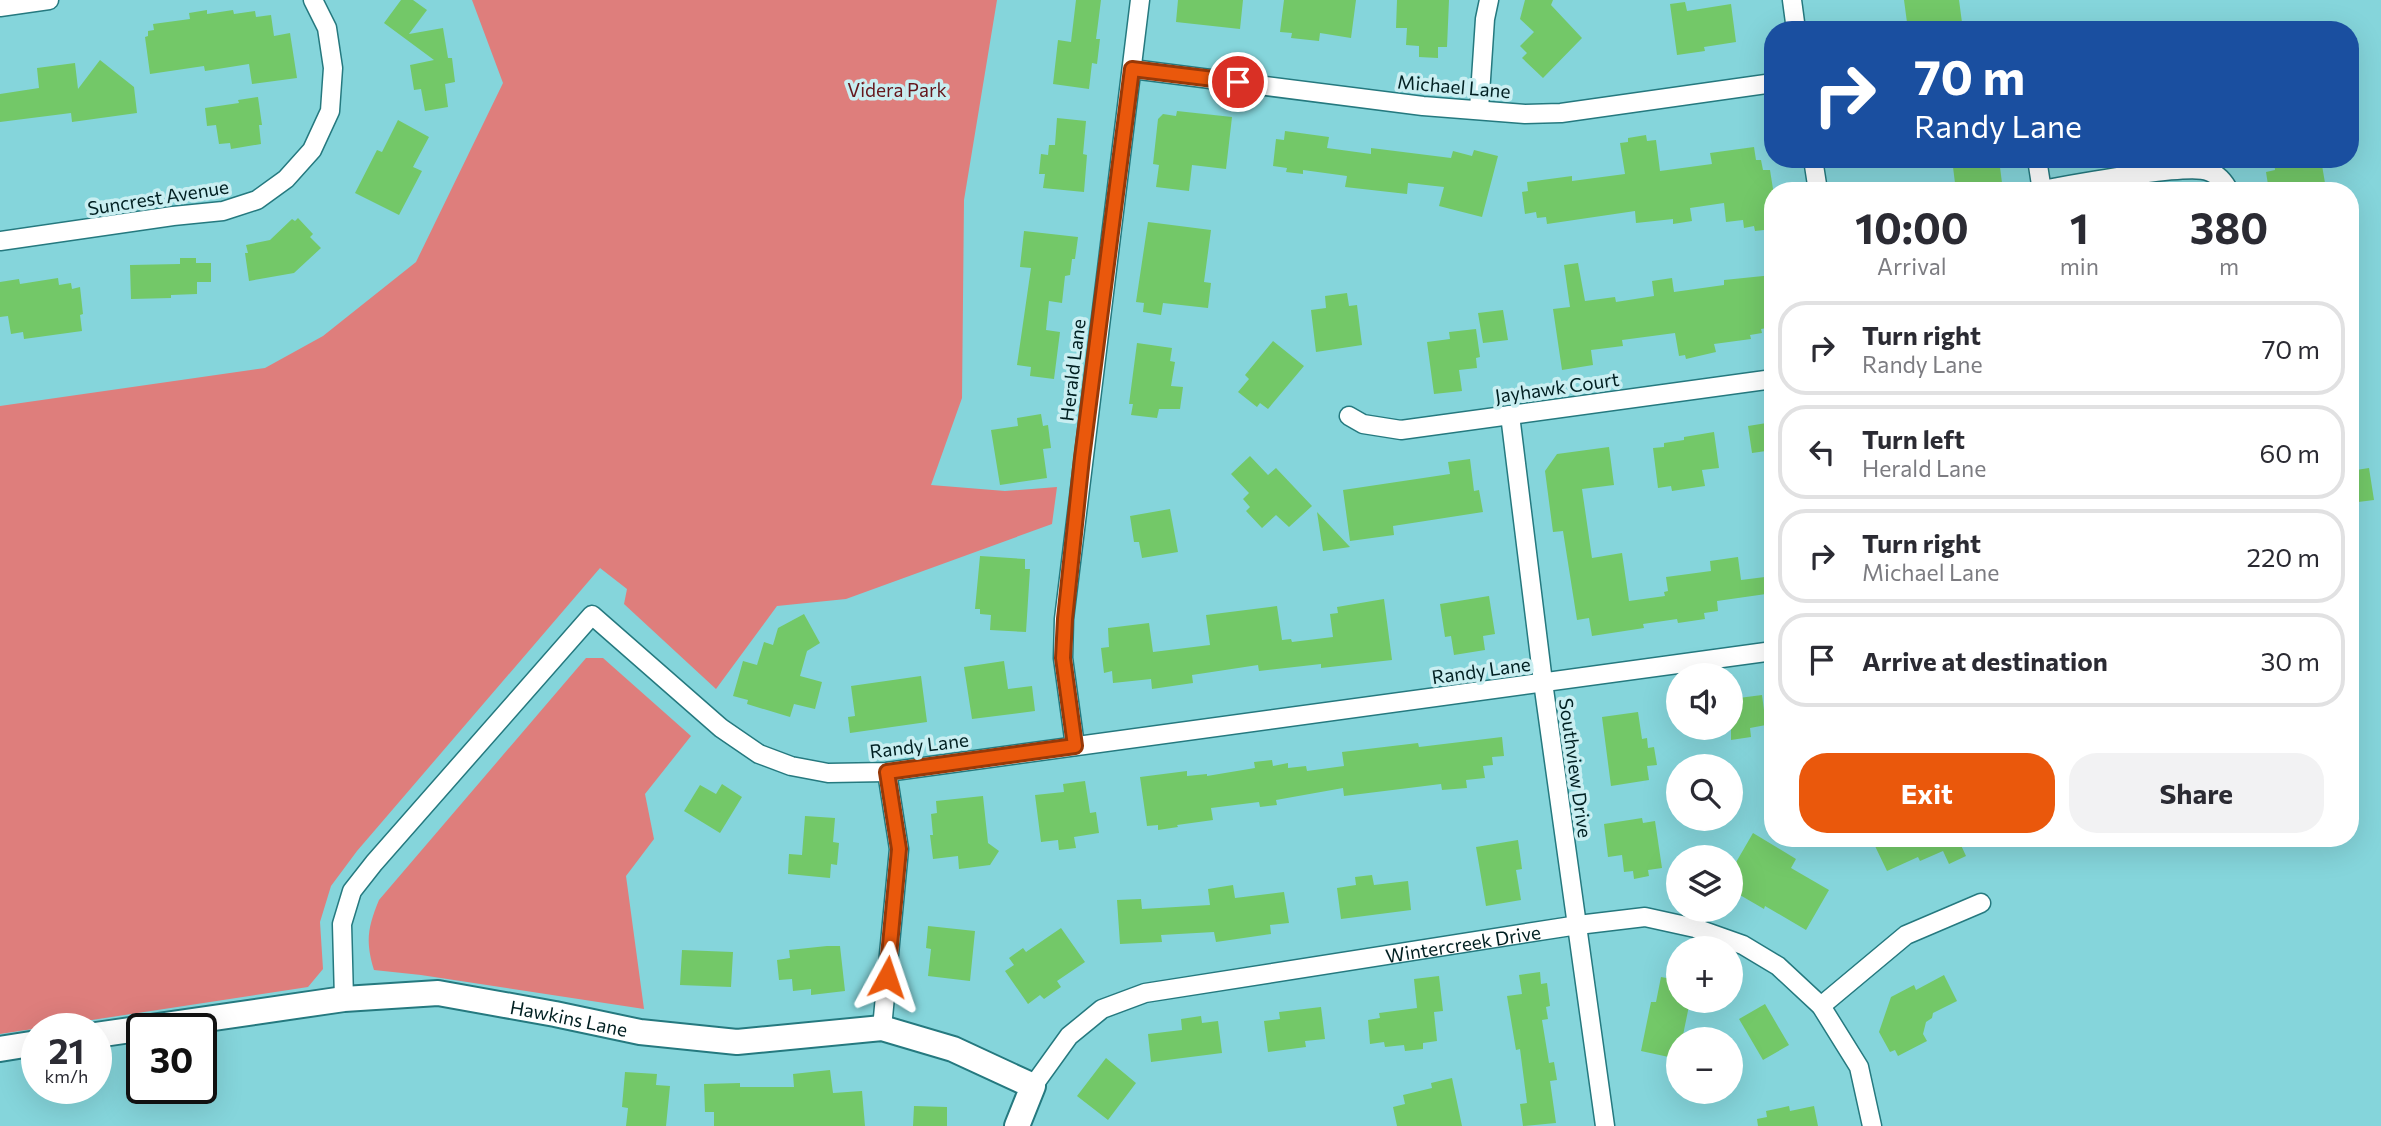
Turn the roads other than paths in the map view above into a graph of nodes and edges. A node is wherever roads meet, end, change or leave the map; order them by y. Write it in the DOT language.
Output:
graph roads {
  1 [pos="49,0"];
  2 [pos="313,0"];
  3 [pos="1140,0"];
  4 [pos="1489,0"];
  5 [pos="1792,0"];
  6 [pos="0,6"];
  7 [pos="1795,21"];
  8 [pos="1132,69"];
  9 [pos="1764,84"];
  10 [pos="1479,109"];
  11 [pos="2095,182"];
  12 [pos="2224,182"];
  13 [pos="0,241"];
  14 [pos="1764,380"];
  15 [pos="1510,415"];
  16 [pos="1349,416"];
  17 [pos="1764,652"];
  18 [pos="1543,682"];
  19 [pos="1075,746"];
  20 [pos="887,772"];
  21 [pos="1981,902"];
  22 [pos="1578,925"];
  23 [pos="344,999"];
  24 [pos="1821,1006"];
  25 [pos="882,1028"];
  26 [pos="112,1033"];
  27 [pos="21,1046"];
  28 [pos="0,1049"];
  29 [pos="1033,1086"];
  30 [pos="1017,1126"];
  31 [pos="1605,1126"];
  32 [pos="1872,1126"];
  1 -- 6 [label="street"];
  2 -- 13 [label="street, Suncrest Avenue"];
  3 -- 8 [label="street, Herald Lane"];
  4 -- 10 [label="street"];
  5 -- 7 [label="street"];
  8 -- 10 [label="street, Michael Lane"];
  8 -- 19 [label="street, Herald Lane"];
  9 -- 10 [label="street, Michael Lane"];
  11 -- 12 [label="street"];
  14 -- 15 [label="street, Jayhawk Court"];
  15 -- 16 [label="street, Jayhawk Court"];
  15 -- 18 [label="street, Southview Drive"];
  17 -- 18 [label="street, Randy Lane"];
  18 -- 19 [label="street, Randy Lane"];
  18 -- 22 [label="street, Southview Drive"];
  19 -- 20 [label="street, Randy Lane"];
  20 -- 23 [label="street, Randy Lane"];
  20 -- 25 [label="street"];
  21 -- 24 [label="street"];
  22 -- 24 [label="street, Wintercreek Drive"];
  22 -- 29 [label="street, Wintercreek Drive"];
  22 -- 31 [label="street, Southview Drive"];
  23 -- 25 [label="street, Hawkins Lane"];
  23 -- 26 [label="street, Hawkins Lane"];
  24 -- 32 [label="street, Wintercreek Drive"];
  25 -- 29 [label="street, Hawkins Lane"];
  27 -- 28 [label="street"];
  29 -- 30 [label="street, Wintercreek Drive"];
}
